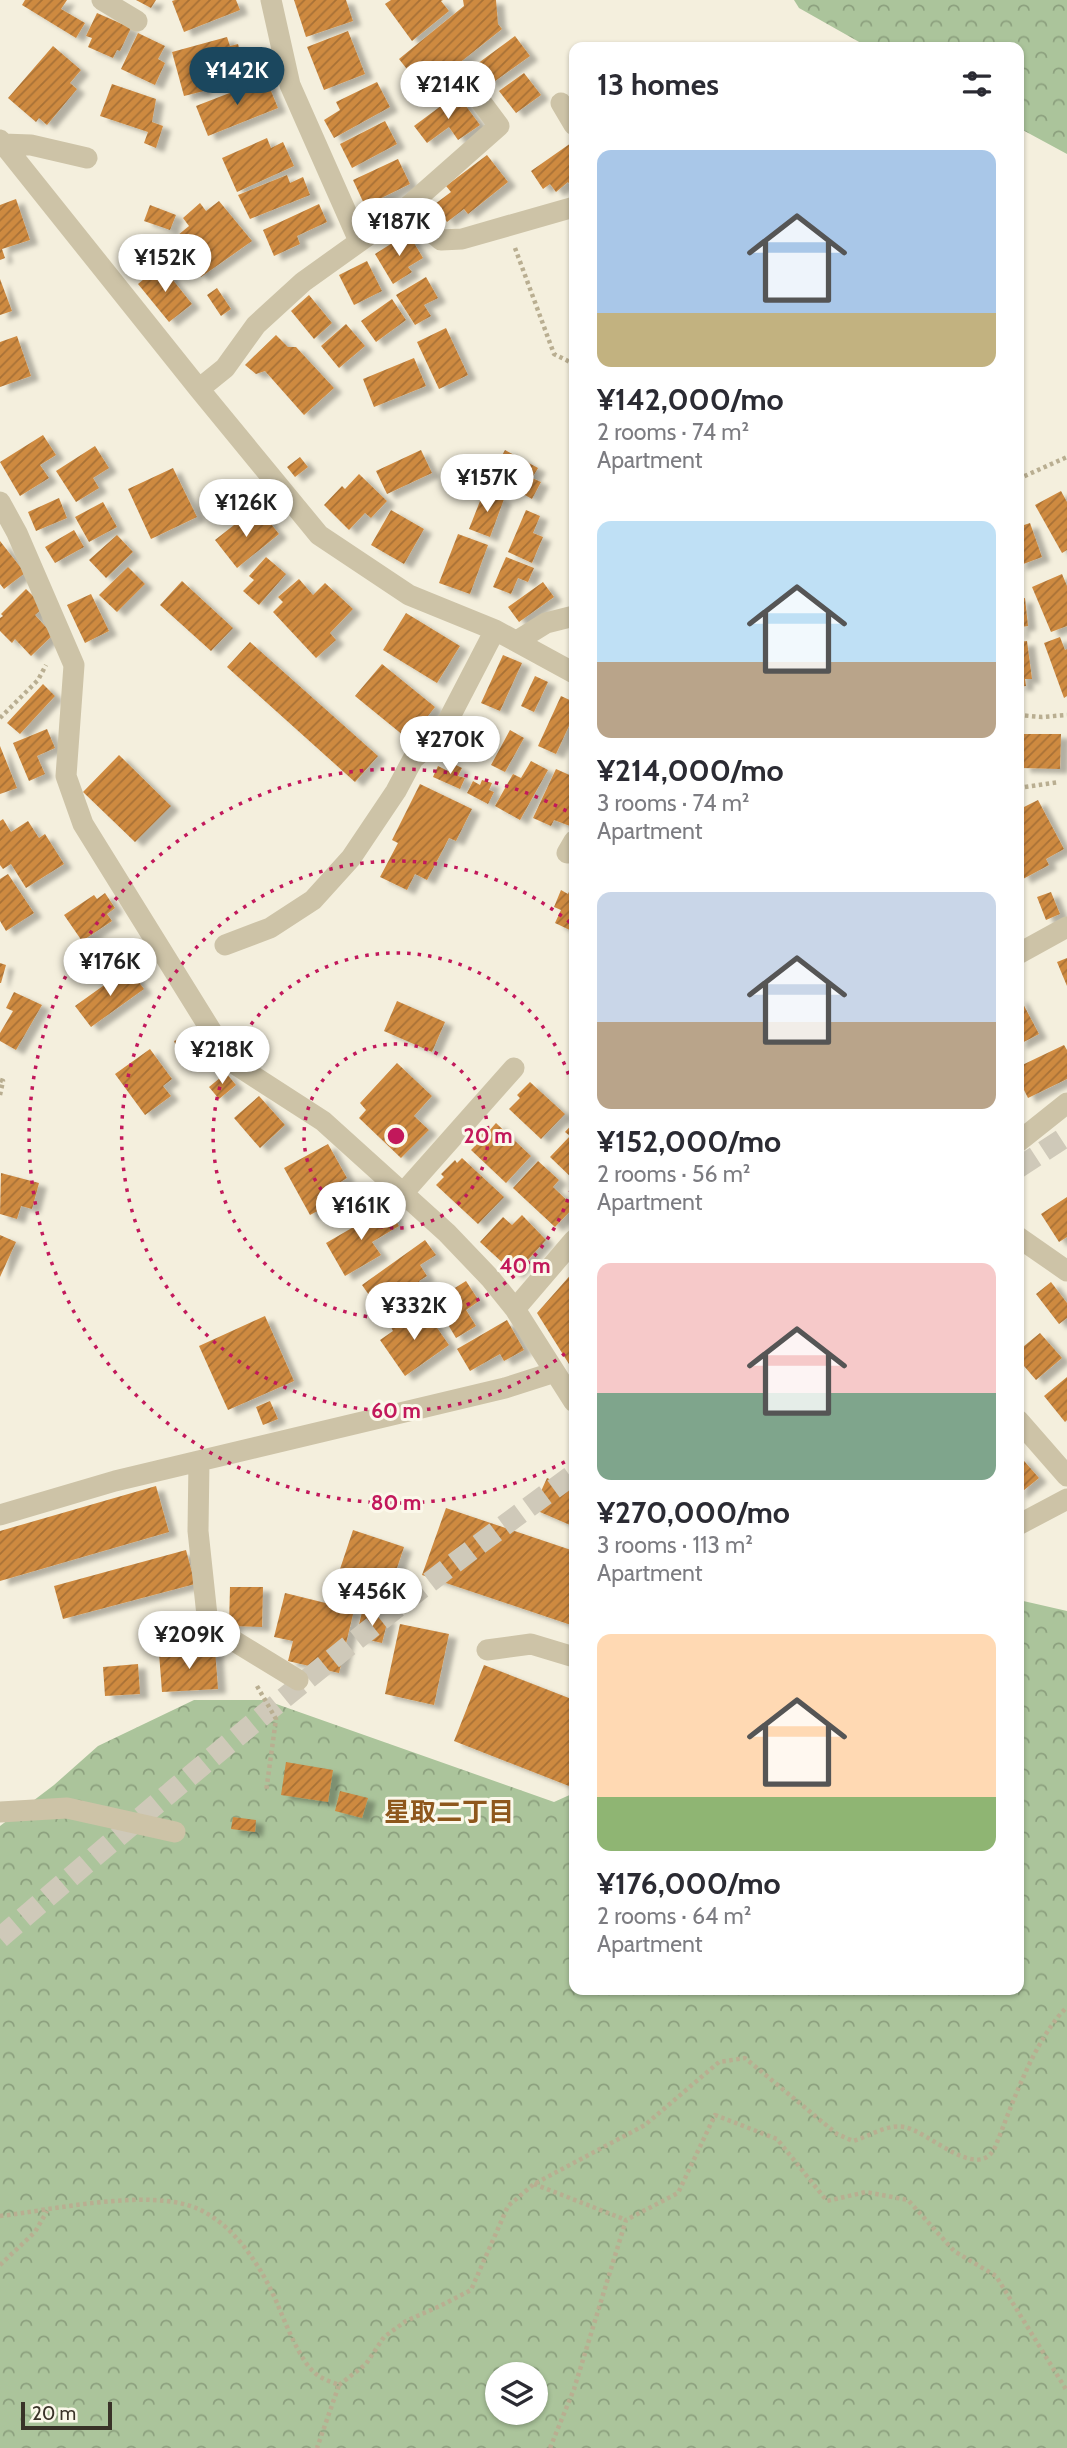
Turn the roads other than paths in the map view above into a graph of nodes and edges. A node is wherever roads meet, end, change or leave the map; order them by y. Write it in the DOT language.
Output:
graph roads {
  1 [pos="102,0"];
  2 [pos="271,0"];
  3 [pos="137,21"];
  4 [pos="464,79"];
  5 [pos="561,103"];
  6 [pos="569,117"];
  7 [pos="2,142"];
  8 [pos="87,158"];
  9 [pos="569,208"];
  10 [pos="405,209"];
  11 [pos="359,241"];
  12 [pos="199,389"];
  13 [pos="2,511"];
  14 [pos="569,617"];
  15 [pos="495,630"];
  16 [pos="517,641"];
  17 [pos="569,670"];
  18 [pos="1067,927"];
  19 [pos="225,944"];
  20 [pos="1024,951"];
  21 [pos="514,1068"];
  22 [pos="1067,1103"];
  23 [pos="1024,1137"];
  24 [pos="404,1192"];
  25 [pos="1024,1243"];
  26 [pos="569,1247"];
  27 [pos="1067,1271"];
  28 [pos="515,1308"];
  29 [pos="555,1372"];
  30 [pos="569,1394"];
  31 [pos="1024,1427"];
  32 [pos="199,1461"];
  33 [pos="1067,1476"];
  34 [pos="1067,1499"];
  35 [pos="0,1515"];
  36 [pos="1024,1522"];
  37 [pos="487,1650"];
  38 [pos="569,1655"];
  39 [pos="298,1680"];
  40 [pos="0,1812"];
  41 [pos="175,1832"];
  1 -- 3 [label="street"];
  2 -- 11 [label="street"];
  4 -- 10 [label="street"];
  5 -- 6 [label="street"];
  7 -- 8 [label="street"];
  7 -- 12 [label="street"];
  9 -- 10 [label="street"];
  10 -- 11 [label="street"];
  11 -- 12 [label="street"];
  12 -- 15 [label="street"];
  13 -- 24 [label="street"];
  14 -- 16 [label="street"];
  15 -- 16 [label="street"];
  15 -- 19 [label="street"];
  16 -- 17 [label="street"];
  18 -- 20 [label="street"];
  21 -- 24 [label="street"];
  22 -- 23 [label="street"];
  24 -- 28 [label="street"];
  25 -- 27 [label="street"];
  26 -- 28 [label="street"];
  28 -- 29 [label="street"];
  29 -- 30 [label="street"];
  29 -- 32 [label="street"];
  31 -- 33 [label="street"];
  32 -- 35 [label="street"];
  32 -- 39 [label="street"];
  34 -- 36 [label="street"];
  37 -- 38 [label="street"];
  40 -- 41 [label="street"];
}
